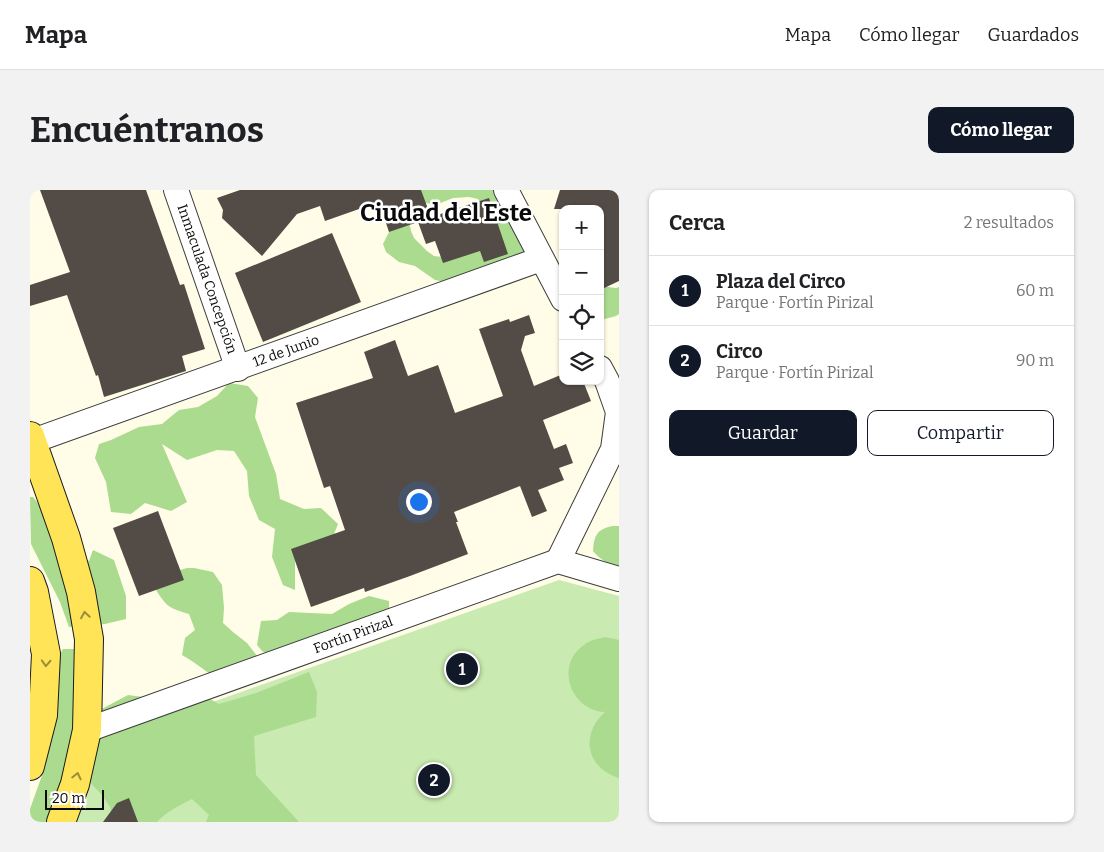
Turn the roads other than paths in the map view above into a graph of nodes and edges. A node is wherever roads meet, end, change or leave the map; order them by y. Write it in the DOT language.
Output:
graph roads {
  1 [pos="176,190"];
  2 [pos="506,190"];
  3 [pos="541,259"];
  4 [pos="561,295"];
  5 [pos="238,369"];
  6 [pos="604,375"];
  7 [pos="31,440"];
  8 [pos="558,561"];
  9 [pos="619,579"];
  10 [pos="30,581"];
  11 [pos="87,730"];
  12 [pos="30,766"];
  13 [pos="61,822"];
  1 -- 5 [label="street, Inmaculada Concepción"];
  2 -- 3 [label="street"];
  3 -- 4 [label="street"];
  3 -- 5 [label="street, 12 de Junio"];
  5 -- 7 [label="street, 12 de Junio"];
  6 -- 8 [label="street"];
  11 -- 7 [label="main road, one-way"];
  8 -- 9 [label="street"];
  8 -- 11 [label="street, Fortín Pirizal"];
  10 -- 12 [label="main road, one-way"];
  13 -- 11 [label="main road, one-way"];
}
